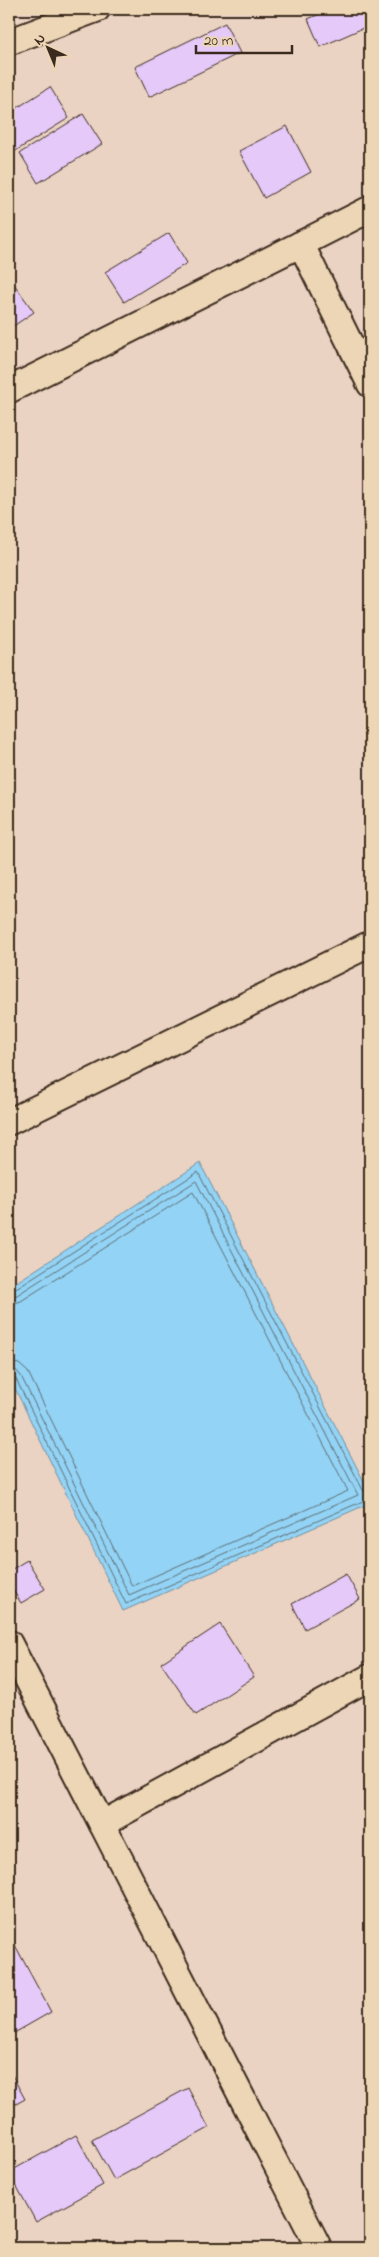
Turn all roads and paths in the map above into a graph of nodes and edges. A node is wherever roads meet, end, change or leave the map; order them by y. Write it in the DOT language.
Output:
graph roads {
  1 [pos="96,9"];
  2 [pos="9,42"];
  3 [pos="370,210"];
  4 [pos="301,244"];
  5 [pos="370,384"];
  6 [pos="9,390"];
  7 [pos="370,944"];
  8 [pos="9,1122"];
  9 [pos="9,1643"];
  10 [pos="370,1677"];
  11 [pos="102,1824"];
  12 [pos="319,2248"];
  1 -- 2 [label="street"];
  3 -- 4 [label="street"];
  4 -- 5 [label="street"];
  4 -- 6 [label="street"];
  7 -- 8 [label="street"];
  9 -- 11 [label="street"];
  10 -- 11 [label="street"];
  11 -- 12 [label="street"];
}
